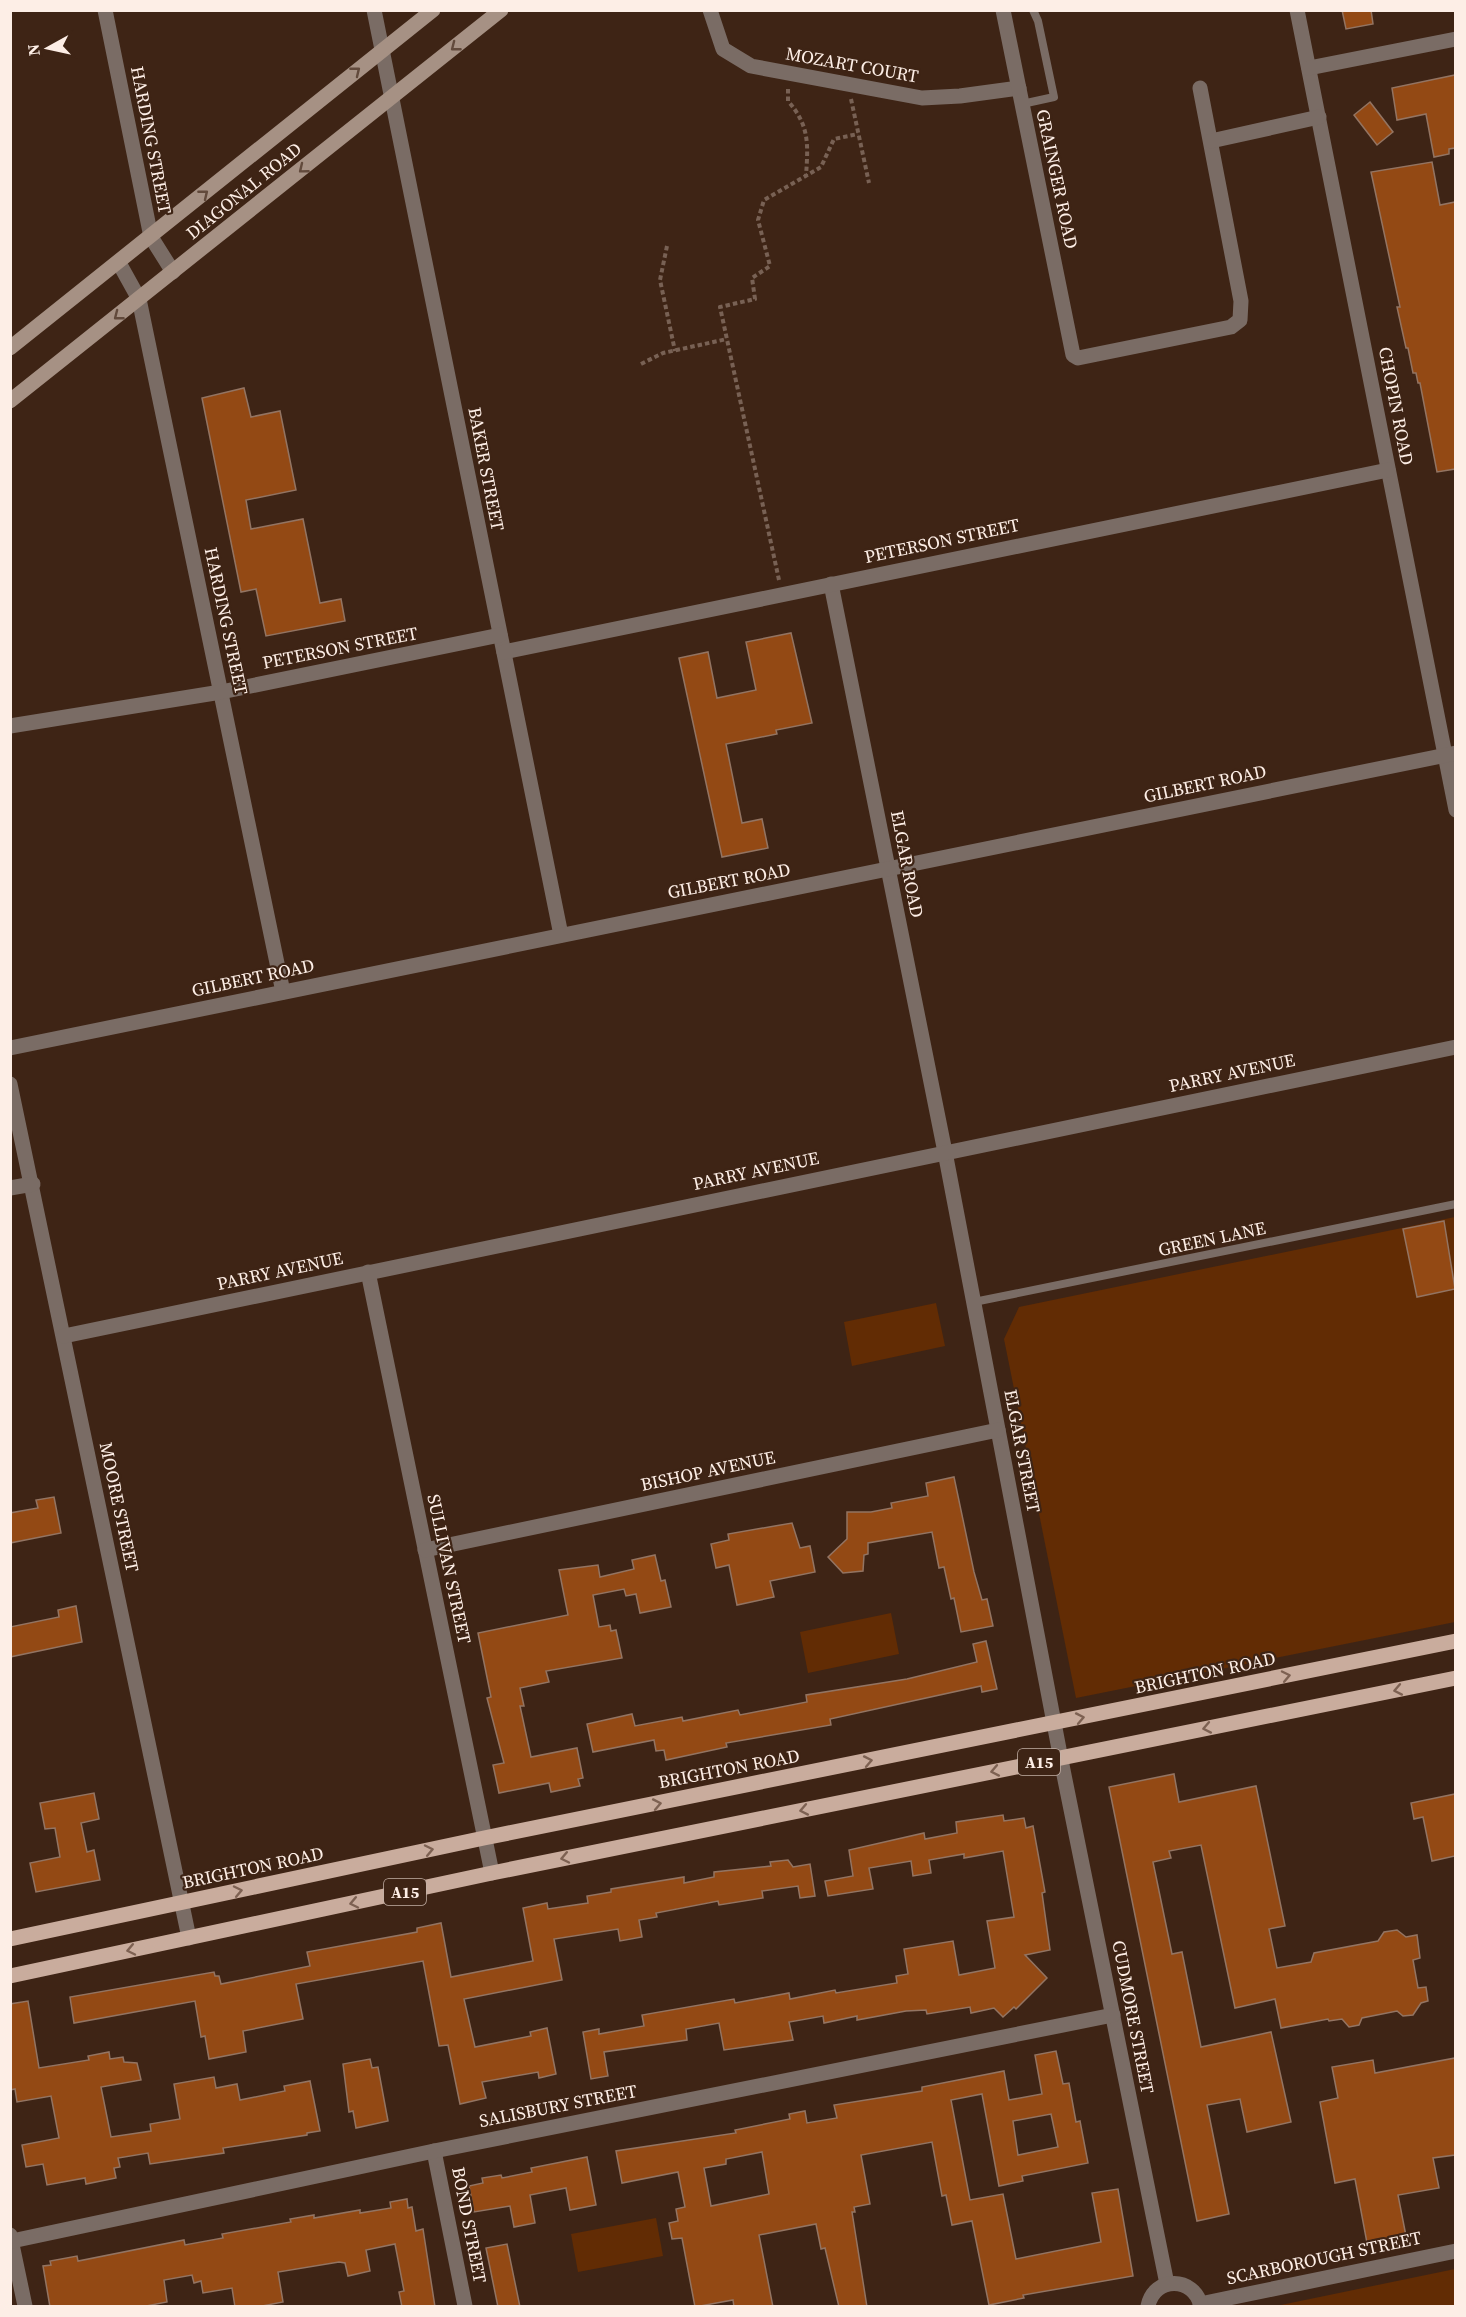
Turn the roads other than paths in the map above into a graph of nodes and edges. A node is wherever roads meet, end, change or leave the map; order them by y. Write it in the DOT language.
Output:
graph roads {
  1 [pos="105,10"];
  2 [pos="374,10"];
  3 [pos="433,10"];
  4 [pos="501,10"];
  5 [pos="710,10"];
  6 [pos="1033,10"];
  7 [pos="1297,10"];
  8 [pos="1004,11"];
  9 [pos="1455,39"];
  10 [pos="382,50"];
  11 [pos="1309,68"];
  12 [pos="1019,88"];
  13 [pos="1200,88"];
  14 [pos="392,98"];
  15 [pos="1022,104"];
  16 [pos="1318,117"];
  17 [pos="1211,141"];
  18 [pos="151,237"];
  19 [pos="119,262"];
  20 [pos="173,272"];
  21 [pos="139,299"];
  22 [pos="10,348"];
  23 [pos="10,401"];
  24 [pos="1388,470"];
  25 [pos="831,584"];
  26 [pos="500,635"];
  27 [pos="504,652"];
  28 [pos="221,692"];
  29 [pos="10,726"];
  30 [pos="1450,754"];
  31 [pos="1455,810"];
  32 [pos="888,869"];
  33 [pos="561,935"];
  34 [pos="283,992"];
  35 [pos="1455,1047"];
  36 [pos="10,1048"];
  37 [pos="10,1084"];
  38 [pos="945,1152"];
  39 [pos="33,1184"];
  40 [pos="10,1188"];
  41 [pos="1455,1204"];
  42 [pos="368,1272"];
  43 [pos="974,1302"];
  44 [pos="64,1336"];
  45 [pos="998,1430"];
  46 [pos="425,1550"];
  47 [pos="1455,1641"];
  48 [pos="1455,1678"];
  49 [pos="1054,1723"];
  50 [pos="1061,1758"];
  51 [pos="484,1838"];
  52 [pos="492,1873"];
  53 [pos="181,1904"];
  54 [pos="189,1938"];
  55 [pos="10,1939"];
  56 [pos="10,1976"];
  57 [pos="1113,2015"];
  58 [pos="434,2151"];
  59 [pos="11,2238"];
  60 [pos="1455,2251"];
  61 [pos="1167,2284"];
  62 [pos="1201,2305"];
  63 [pos="25,2307"];
  64 [pos="465,2307"];
  65 [pos="1148,2307"];
  1 -- 18 [label="street, HARDING STREET"];
  2 -- 10 [label="street, BAKER STREET"];
  3 -- 10 [label="main road, DIAGONAL ROAD"];
  4 -- 14 [label="main road, DIAGONAL ROAD, one-way"];
  5 -- 12 [label="street, MOZART COURT"];
  6 -- 15 [label="lane"];
  7 -- 11 [label="street, CHOPIN ROAD"];
  8 -- 12 [label="street, GRAINGER ROAD"];
  9 -- 11 [label="street"];
  10 -- 14 [label="street, BAKER STREET"];
  18 -- 10 [label="main road, DIAGONAL ROAD, one-way"];
  11 -- 16 [label="street, CHOPIN ROAD"];
  12 -- 15 [label="street, GRAINGER ROAD"];
  13 -- 17 [label="street"];
  14 -- 20 [label="main road, DIAGONAL ROAD, one-way"];
  14 -- 26 [label="street, BAKER STREET"];
  15 -- 17 [label="street, GRAINGER ROAD"];
  16 -- 17 [label="street"];
  16 -- 24 [label="street, CHOPIN ROAD"];
  18 -- 19 [label="main road, DIAGONAL ROAD"];
  18 -- 20 [label="street, HARDING STREET"];
  19 -- 21 [label="street, HARDING STREET"];
  19 -- 22 [label="main road, DIAGONAL ROAD"];
  20 -- 21 [label="main road, DIAGONAL ROAD"];
  21 -- 23 [label="main road, DIAGONAL ROAD, one-way"];
  21 -- 28 [label="street, HARDING STREET"];
  24 -- 25 [label="street, PETERSON STREET"];
  24 -- 30 [label="street, CHOPIN ROAD"];
  25 -- 27 [label="street, PETERSON STREET"];
  25 -- 32 [label="street, ELGAR ROAD"];
  26 -- 27 [label="street, BAKER STREET"];
  26 -- 28 [label="street, PETERSON STREET"];
  27 -- 33 [label="street, BAKER STREET"];
  28 -- 29 [label="street, PETERSON STREET"];
  28 -- 34 [label="street, HARDING STREET"];
  30 -- 31 [label="street, CHOPIN ROAD"];
  30 -- 32 [label="street, GILBERT ROAD"];
  32 -- 33 [label="street, GILBERT ROAD"];
  32 -- 38 [label="street, ELGAR ROAD"];
  33 -- 34 [label="street, GILBERT ROAD"];
  34 -- 36 [label="street, GILBERT ROAD"];
  35 -- 38 [label="street, PARRY AVENUE"];
  37 -- 39 [label="street, MOORE STREET"];
  38 -- 42 [label="street, PARRY AVENUE"];
  38 -- 43 [label="street, ELGAR STREET"];
  39 -- 40 [label="street"];
  39 -- 44 [label="street, MOORE STREET"];
  41 -- 43 [label="lane, GREEN LANE"];
  42 -- 44 [label="street, PARRY AVENUE"];
  42 -- 46 [label="street, SULLIVAN STREET"];
  43 -- 45 [label="street, ELGAR STREET"];
  44 -- 53 [label="street, MOORE STREET"];
  45 -- 46 [label="street, BISHOP AVENUE"];
  45 -- 49 [label="street, ELGAR STREET"];
  46 -- 51 [label="street, SULLIVAN STREET"];
  49 -- 47 [label="main road, BRIGHTON ROAD / A15, one-way"];
  48 -- 50 [label="main road, A15, one-way"];
  49 -- 50 [label="street, ELGAR STREET"];
  51 -- 49 [label="main road, BRIGHTON ROAD / A15, one-way"];
  50 -- 52 [label="main road, A15, one-way"];
  50 -- 57 [label="street, CUDMORE STREET"];
  51 -- 52 [label="street, SULLIVAN STREET"];
  53 -- 51 [label="main road, BRIGHTON ROAD / A15, one-way"];
  52 -- 54 [label="main road, A15, one-way"];
  53 -- 54 [label="street, MOORE STREET"];
  53 -- 55 [label="main road, BRIGHTON ROAD / A15"];
  54 -- 56 [label="main road, A15, one-way"];
  57 -- 58 [label="street, SALISBURY STREET"];
  57 -- 61 [label="street, CUDMORE STREET"];
  58 -- 59 [label="street, SALISBURY STREET"];
  58 -- 64 [label="street, BOND STREET"];
  59 -- 63 [label="street"];
  60 -- 62 [label="street, SCARBOROUGH STREET"];
  61 -- 62 [label="street"];
  61 -- 65 [label="street"];
}
